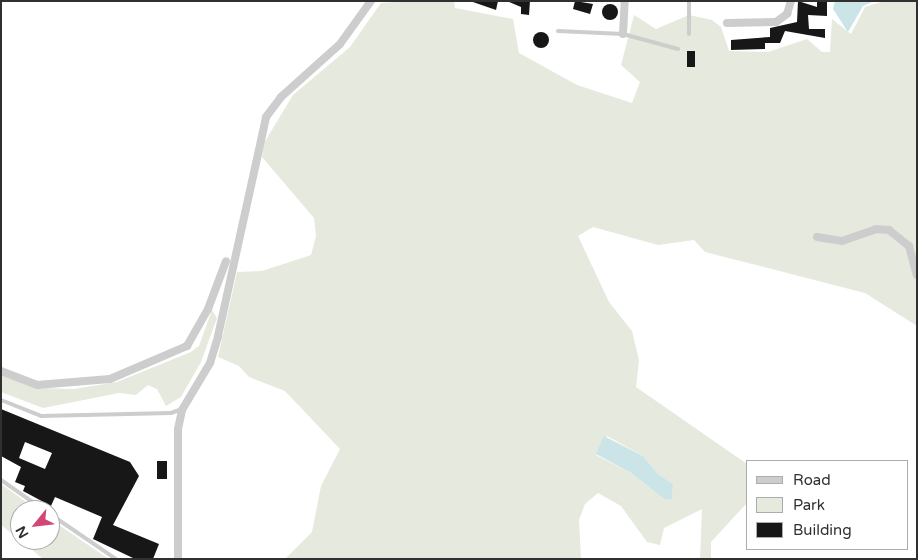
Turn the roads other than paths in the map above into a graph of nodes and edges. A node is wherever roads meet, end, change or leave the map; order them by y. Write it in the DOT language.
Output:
graph roads {
  1 [pos="371,1"];
  2 [pos="625,1"];
  3 [pos="689,1"];
  4 [pos="791,1"];
  5 [pos="727,23"];
  6 [pos="558,31"];
  7 [pos="622,34"];
  8 [pos="689,34"];
  9 [pos="678,49"];
  10 [pos="817,237"];
  11 [pos="226,261"];
  12 [pos="917,275"];
  13 [pos="1,371"];
  14 [pos="1,400"];
  15 [pos="183,409"];
  16 [pos="1,480"];
  17 [pos="30,500"];
  18 [pos="60,521"];
  19 [pos="116,559"];
  20 [pos="178,559"];
  1 -- 15 [label="street"];
  2 -- 7 [label="street"];
  3 -- 8 [label="lane"];
  4 -- 5 [label="street"];
  6 -- 7 [label="lane"];
  7 -- 9 [label="lane"];
  10 -- 12 [label="street"];
  11 -- 13 [label="street"];
  14 -- 15 [label="lane"];
  15 -- 20 [label="street"];
  16 -- 17 [label="lane"];
  18 -- 19 [label="lane"];
}
